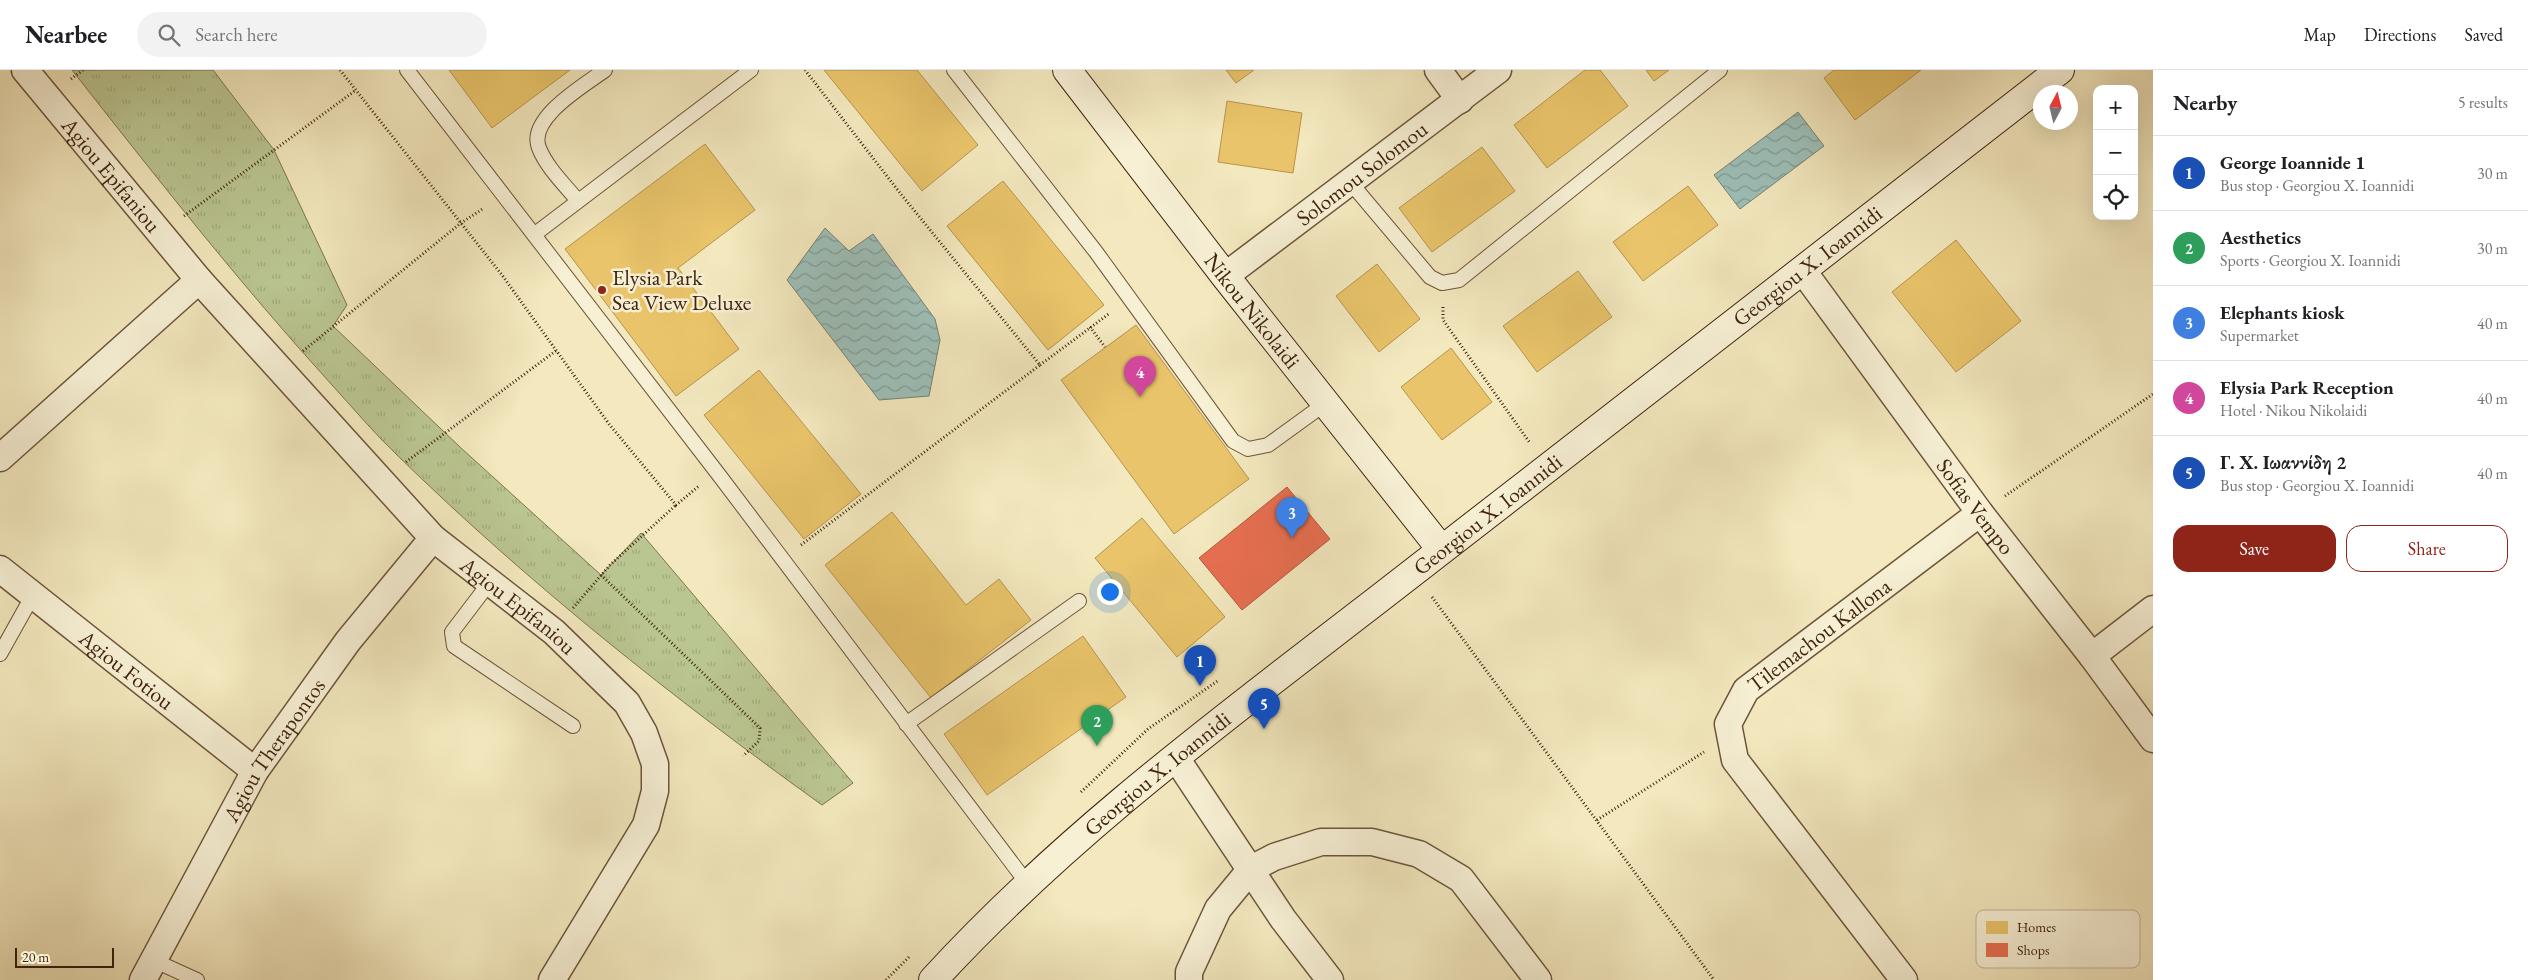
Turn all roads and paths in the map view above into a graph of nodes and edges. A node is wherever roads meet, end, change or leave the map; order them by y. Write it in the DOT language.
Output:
graph roads {
  1 [pos="25,70"];
  2 [pos="340,70"];
  3 [pos="407,70"];
  4 [pos="605,70"];
  5 [pos="751,70"];
  6 [pos="805,70"];
  7 [pos="954,70"];
  8 [pos="1067,70"];
  9 [pos="1438,70"];
  10 [pos="1498,70"];
  11 [pos="1720,70"];
  12 [pos="2060,70"];
  13 [pos="356,90"];
  14 [pos="1460,100"];
  15 [pos="1350,182"];
  16 [pos="578,201"];
  17 [pos="460,223"];
  18 [pos="160,234"];
  19 [pos="535,234"];
  20 [pos="1803,271"];
  21 [pos="1225,276"];
  22 [pos="199,280"];
  23 [pos="1442,283"];
  24 [pos="1129,298"];
  25 [pos="1090,327"];
  26 [pos="1106,347"];
  27 [pos="557,350"];
  28 [pos="1040,364"];
  29 [pos="280,371"];
  30 [pos="2153,394"];
  31 [pos="1326,403"];
  32 [pos="0,458"];
  33 [pos="1548,467"];
  34 [pos="719,474"];
  35 [pos="381,480"];
  36 [pos="676,505"];
  37 [pos="1980,513"];
  38 [pos="433,538"];
  39 [pos="1441,550"];
  40 [pos="783,560"];
  41 [pos="0,569"];
  42 [pos="1414,572"];
  43 [pos="601,576"];
  44 [pos="490,582"];
  45 [pos="33,595"];
  46 [pos="1079,601"];
  47 [pos="2153,609"];
  48 [pos="554,632"];
  49 [pos="0,654"];
  50 [pos="2092,656"];
  51 [pos="906,724"];
  52 [pos="573,726"];
  53 [pos="1730,734"];
  54 [pos="2153,739"];
  55 [pos="743,756"];
  56 [pos="1176,758"];
  57 [pos="256,771"];
  58 [pos="1597,820"];
  59 [pos="1251,870"];
  60 [pos="1027,883"];
  61 [pos="148,970"];
  62 [pos="197,980"];
  63 [pos="552,980"];
  64 [pos="933,980"];
  65 [pos="1189,980"];
  66 [pos="1330,980"];
  67 [pos="1538,980"];
  68 [pos="1714,980"];
  69 [pos="1904,980"];
  1 -- 18 [label="street, Agiou Epifaniou"];
  2 -- 13 [label="path"];
  3 -- 19 [label="lane"];
  4 -- 16 [label="lane"];
  5 -- 16 [label="lane"];
  6 -- 28 [label="path"];
  7 -- 24 [label="lane"];
  8 -- 21 [label="street, Nikou Nikolaidi"];
  9 -- 14 [label="street"];
  10 -- 14 [label="street, Solomou Solomou"];
  11 -- 23 [label="lane"];
  12 -- 20 [label="street, Georgiou X. Ioannidi"];
  13 -- 17 [label="path"];
  13 -- 18 [label="path"];
  14 -- 15 [label="street, Solomou Solomou"];
  15 -- 21 [label="street, Solomou Solomou"];
  15 -- 23 [label="lane"];
  16 -- 19 [label="lane"];
  17 -- 27 [label="path"];
  17 -- 29 [label="path"];
  18 -- 22 [label="street, Agiou Epifaniou"];
  19 -- 34 [label="lane"];
  20 -- 33 [label="street, Georgiou X. Ioannidi"];
  20 -- 37 [label="street, Sofias Vempo"];
  21 -- 31 [label="street, Nikou Nikolaidi"];
  22 -- 29 [label="street, Agiou Epifaniou"];
  22 -- 32 [label="street"];
  23 -- 33 [label="path"];
  24 -- 25 [label="path"];
  24 -- 31 [label="lane"];
  25 -- 26 [label="path"];
  25 -- 28 [label="path"];
  27 -- 35 [label="path"];
  27 -- 36 [label="path"];
  28 -- 40 [label="path"];
  29 -- 35 [label="street, Agiou Epifaniou"];
  30 -- 37 [label="path"];
  31 -- 39 [label="street, Nikou Nikolaidi"];
  33 -- 39 [label="street, Georgiou X. Ioannidi"];
  34 -- 36 [label="path"];
  34 -- 40 [label="lane"];
  35 -- 38 [label="street, Agiou Epifaniou"];
  36 -- 43 [label="path"];
  37 -- 50 [label="street, Sofias Vempo"];
  37 -- 53 [label="street, Tilemachou Kallona"];
  38 -- 44 [label="street, Agiou Epifaniou"];
  38 -- 57 [label="street, Agiou Therapontos"];
  39 -- 42 [label="street, Georgiou X. Ioannidi"];
  40 -- 51 [label="lane"];
  41 -- 45 [label="street, Agiou Fotiou"];
  42 -- 56 [label="street, Georgiou X. Ioannidi"];
  42 -- 58 [label="path"];
  43 -- 48 [label="path"];
  43 -- 55 [label="path"];
  44 -- 48 [label="street, Agiou Epifaniou"];
  44 -- 52 [label="lane"];
  45 -- 49 [label="lane"];
  45 -- 57 [label="street, Agiou Fotiou"];
  46 -- 51 [label="lane"];
  47 -- 50 [label="street"];
  48 -- 63 [label="street, Agiou Epifaniou"];
  50 -- 54 [label="street, Sofias Vempo"];
  51 -- 60 [label="lane"];
  53 -- 58 [label="path"];
  53 -- 69 [label="street, Tilemachou Kallona"];
  56 -- 59 [label="street"];
  56 -- 60 [label="street, Georgiou X. Ioannidi"];
  57 -- 61 [label="street, Agiou Therapontos"];
  58 -- 68 [label="path"];
  59 -- 65 [label="street"];
  59 -- 66 [label="street"];
  59 -- 67 [label="street"];
  60 -- 64 [label="street, Georgiou X. Ioannidi"];
  61 -- 62 [label="lane"];
}
